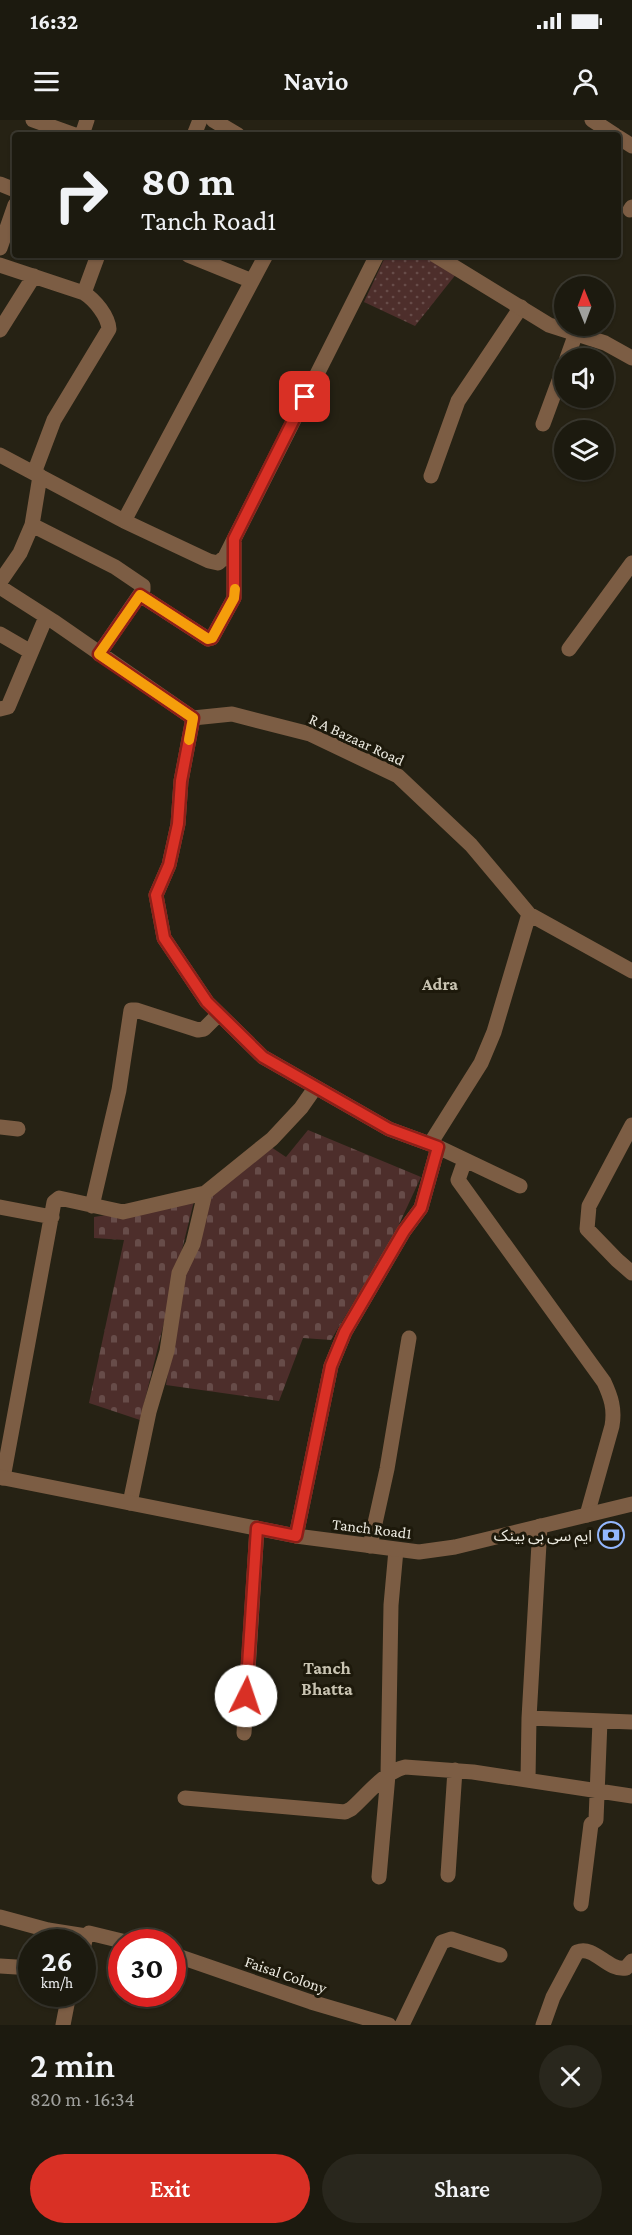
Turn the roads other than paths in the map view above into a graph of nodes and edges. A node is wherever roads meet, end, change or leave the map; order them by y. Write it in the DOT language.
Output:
graph roads {
  1 [pos="33,120"];
  2 [pos="213,120"];
  3 [pos="592,120"];
  4 [pos="67,132"];
  5 [pos="233,132"];
  6 [pos="611,132"];
  7 [pos="12,214"];
  8 [pos="0,248"];
  9 [pos="97,258"];
  10 [pos="195,258"];
  11 [pos="264,258"];
  12 [pos="374,258"];
  13 [pos="440,258"];
  14 [pos="0,265"];
  15 [pos="34,276"];
  16 [pos="252,281"];
  17 [pos="84,293"];
  18 [pos="521,307"];
  19 [pos="554,326"];
  20 [pos="0,330"];
  21 [pos="585,336"];
  22 [pos="632,358"];
  23 [pos="554,394"];
  24 [pos="543,424"];
  25 [pos="0,455"];
  26 [pos="37,475"];
  27 [pos="432,476"];
  28 [pos="124,521"];
  29 [pos="32,525"];
  30 [pos="234,539"];
  31 [pos="632,563"];
  32 [pos="0,582"];
  33 [pos="0,588"];
  34 [pos="140,595"];
  35 [pos="46,617"];
  36 [pos="0,634"];
  37 [pos="570,649"];
  38 [pos="31,652"];
  39 [pos="99,654"];
  40 [pos="0,709"];
  41 [pos="193,718"];
  42 [pos="529,914"];
  43 [pos="632,971"];
  44 [pos="219,1014"];
  45 [pos="315,1088"];
  46 [pos="632,1125"];
  47 [pos="0,1127"];
  48 [pos="18,1129"];
  49 [pos="434,1146"];
  50 [pos="465,1160"];
  51 [pos="520,1186"];
  52 [pos="205,1193"];
  53 [pos="92,1206"];
  54 [pos="0,1207"];
  55 [pos="52,1217"];
  56 [pos="632,1272"];
  57 [pos="409,1338"];
  58 [pos="8,1411"];
  59 [pos="1,1477"];
  60 [pos="130,1503"];
  61 [pos="632,1504"];
  62 [pos="586,1515"];
  63 [pos="540,1526"];
  64 [pos="257,1528"];
  65 [pos="296,1536"];
  66 [pos="370,1546"];
  67 [pos="396,1550"];
  68 [pos="529,1718"];
  69 [pos="600,1721"];
  70 [pos="632,1722"];
  71 [pos="244,1732"];
  72 [pos="455,1770"];
  73 [pos="388,1775"];
  74 [pos="528,1780"];
  75 [pos="598,1791"];
  76 [pos="632,1796"];
  77 [pos="185,1798"];
  78 [pos="448,1875"];
  79 [pos="379,1877"];
  80 [pos="581,1904"];
  81 [pos="0,1917"];
  82 [pos="44,1929"];
  83 [pos="500,1955"];
  84 [pos="186,1959"];
  85 [pos="632,1961"];
  86 [pos="0,1966"];
  87 [pos="18,1967"];
  88 [pos="66,2007"];
  89 [pos="357,2020"];
  90 [pos="63,2025"];
  91 [pos="389,2025"];
  92 [pos="402,2025"];
  93 [pos="543,2025"];
  1 -- 4 [label="street"];
  2 -- 5 [label="street"];
  3 -- 6 [label="street"];
  7 -- 8 [label="street"];
  9 -- 17 [label="street"];
  10 -- 16 [label="street"];
  11 -- 16 [label="street"];
  12 -- 30 [label="street"];
  13 -- 18 [label="street"];
  14 -- 15 [label="street"];
  15 -- 17 [label="street"];
  15 -- 20 [label="street"];
  16 -- 28 [label="street"];
  17 -- 26 [label="street"];
  18 -- 19 [label="street"];
  18 -- 27 [label="street"];
  21 -- 22 [label="street"];
  23 -- 24 [label="street"];
  25 -- 26 [label="street"];
  26 -- 28 [label="street"];
  26 -- 29 [label="street"];
  28 -- 30 [label="street"];
  29 -- 32 [label="street"];
  29 -- 34 [label="street"];
  30 -- 34 [label="street"];
  31 -- 37 [label="street"];
  33 -- 35 [label="street"];
  34 -- 39 [label="street"];
  35 -- 38 [label="street"];
  35 -- 39 [label="street"];
  36 -- 38 [label="street"];
  38 -- 40 [label="street"];
  39 -- 41 [label="street"];
  41 -- 42 [label="street, R A Bazaar Road"];
  41 -- 44 [label="street"];
  42 -- 43 [label="street, R A Bazaar Road"];
  42 -- 49 [label="street"];
  44 -- 45 [label="street"];
  44 -- 53 [label="street"];
  45 -- 49 [label="street"];
  45 -- 52 [label="street"];
  46 -- 56 [label="street"];
  47 -- 48 [label="street"];
  49 -- 50 [label="street"];
  49 -- 65 [label="street"];
  50 -- 51 [label="street"];
  50 -- 62 [label="street"];
  52 -- 53 [label="street"];
  52 -- 60 [label="street"];
  53 -- 55 [label="street"];
  54 -- 55 [label="street"];
  55 -- 58 [label="street"];
  57 -- 66 [label="street"];
  58 -- 59 [label="street"];
  59 -- 60 [label="street, Tanch Road1"];
  60 -- 64 [label="street, Tanch Road1"];
  61 -- 62 [label="street, Tanch Road1"];
  62 -- 63 [label="street, Tanch Road1"];
  63 -- 67 [label="street, Tanch Road1"];
  63 -- 68 [label="street"];
  64 -- 65 [label="street, Tanch Road1"];
  64 -- 71 [label="street"];
  65 -- 66 [label="street, Tanch Road1"];
  66 -- 67 [label="street, Tanch Road1"];
  67 -- 73 [label="street"];
  68 -- 69 [label="street"];
  68 -- 74 [label="street"];
  69 -- 70 [label="street"];
  69 -- 75 [label="street"];
  72 -- 73 [label="street"];
  72 -- 74 [label="street"];
  72 -- 78 [label="street"];
  73 -- 77 [label="street"];
  73 -- 79 [label="street"];
  74 -- 75 [label="street"];
  75 -- 76 [label="street"];
  75 -- 80 [label="street"];
  81 -- 82 [label="street"];
  83 -- 92 [label="street"];
  84 -- 89 [label="street, Faisal Colony"];
  85 -- 93 [label="street"];
  86 -- 87 [label="street"];
  88 -- 90 [label="street"];
  89 -- 91 [label="street, Faisal Colony"];
}
